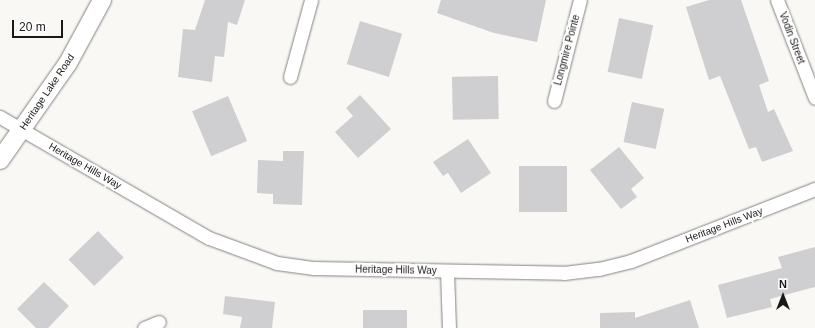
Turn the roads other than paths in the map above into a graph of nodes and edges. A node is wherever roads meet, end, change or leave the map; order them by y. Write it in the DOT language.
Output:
graph roads {
  1 [pos="102,0"];
  2 [pos="311,0"];
  3 [pos="580,0"];
  4 [pos="777,0"];
  5 [pos="290,76"];
  6 [pos="815,98"];
  7 [pos="554,101"];
  8 [pos="0,117"];
  9 [pos="23,129"];
  10 [pos="0,160"];
  11 [pos="815,190"];
  12 [pos="447,271"];
  13 [pos="159,322"];
  14 [pos="144,328"];
  15 [pos="449,328"];
  1 -- 9 [label="main road, Heritage Lake Road"];
  2 -- 5 [label="street"];
  3 -- 7 [label="street, Longmire Pointe"];
  4 -- 6 [label="street, Vodin Street"];
  8 -- 9 [label="street, Heritage Hills Way"];
  9 -- 10 [label="main road, Heritage Lake Road"];
  9 -- 12 [label="street, Heritage Hills Way"];
  11 -- 12 [label="street, Heritage Hills Way"];
  12 -- 15 [label="street"];
  13 -- 14 [label="street"];
}
